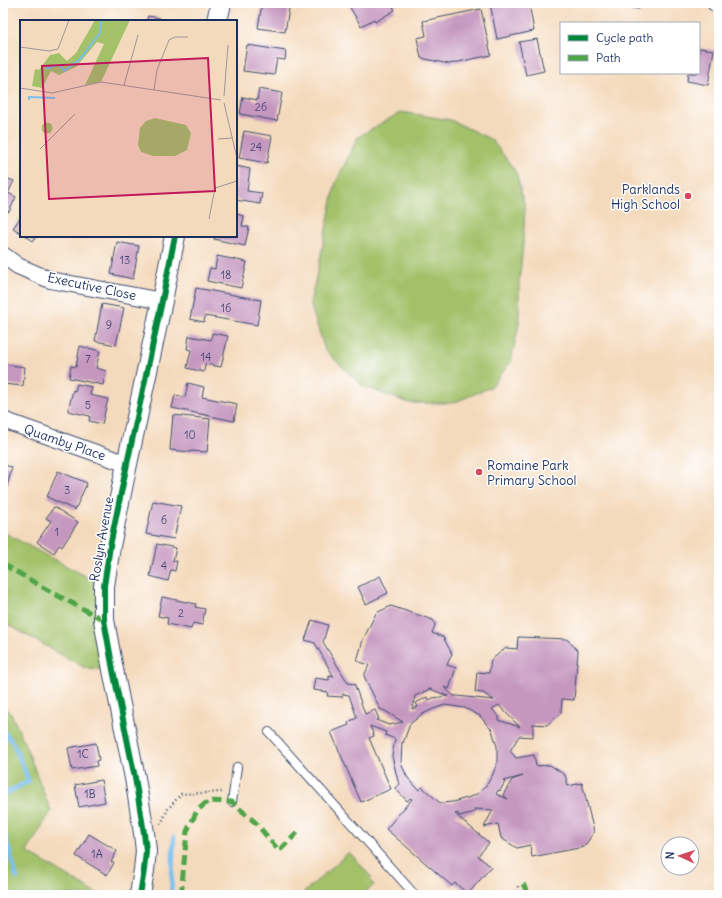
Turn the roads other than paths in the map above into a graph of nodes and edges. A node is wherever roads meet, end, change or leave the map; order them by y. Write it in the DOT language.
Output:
graph roads {
  1 [pos="221,3"];
  2 [pos="714,3"];
  3 [pos="719,5"];
  4 [pos="217,20"];
  5 [pos="175,237"];
  6 [pos="3,255"];
  7 [pos="162,301"];
  8 [pos="3,420"];
  9 [pos="127,464"];
  10 [pos="269,732"];
  11 [pos="237,767"];
  12 [pos="232,802"];
  13 [pos="140,895"];
  14 [pos="415,895"];
  1 -- 4 [label="street"];
  2 -- 3 [label="street"];
  5 -- 7 [label="street, Roslyn Avenue"];
  6 -- 7 [label="street, Executive Close"];
  7 -- 9 [label="street, Roslyn Avenue"];
  8 -- 9 [label="street, Quamby Place"];
  9 -- 13 [label="street, Roslyn Avenue"];
  10 -- 14 [label="lane"];
  11 -- 12 [label="lane"];
}
